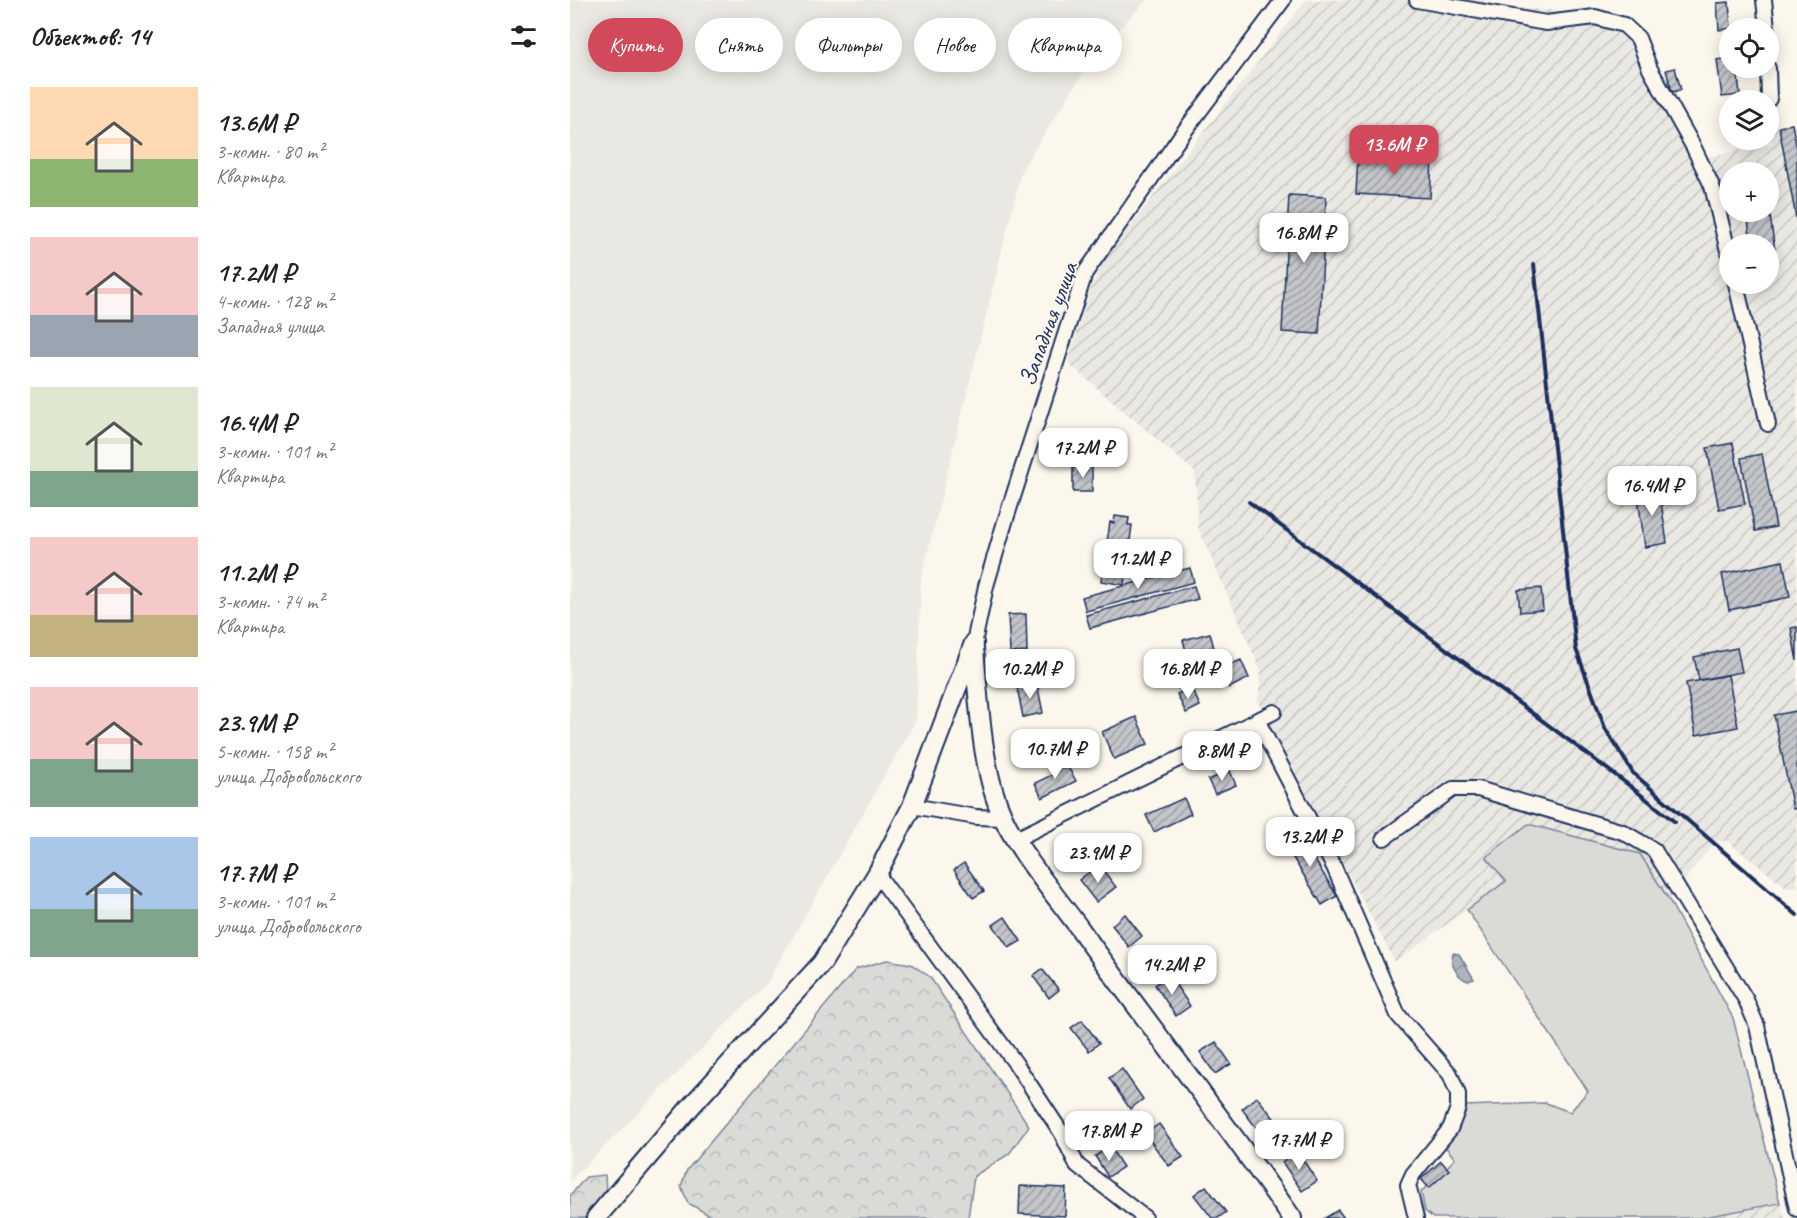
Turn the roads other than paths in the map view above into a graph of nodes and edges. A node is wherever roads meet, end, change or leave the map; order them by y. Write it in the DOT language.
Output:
graph roads {
  1 [pos="1283,0"];
  2 [pos="1417,0"];
  3 [pos="1764,0"];
  4 [pos="1766,18"];
  5 [pos="1724,234"];
  6 [pos="1738,294"];
  7 [pos="1768,424"];
  8 [pos="974,643"];
  9 [pos="1274,712"];
  10 [pos="1257,720"];
  11 [pos="912,806"];
  12 [pos="1003,818"];
  13 [pos="1384,838"];
  14 [pos="1016,839"];
  15 [pos="877,874"];
  16 [pos="1797,1209"];
  17 [pos="596,1218"];
  18 [pos="1145,1218"];
  19 [pos="1292,1218"];
  20 [pos="1416,1218"];
  1 -- 8 [label="street, Западная улица"];
  2 -- 5 [label="street"];
  3 -- 4 [label="street"];
  6 -- 7 [label="street"];
  8 -- 11 [label="street"];
  8 -- 12 [label="street"];
  9 -- 10 [label="street"];
  10 -- 14 [label="street"];
  10 -- 20 [label="street"];
  11 -- 12 [label="street"];
  11 -- 15 [label="street"];
  12 -- 14 [label="street"];
  13 -- 16 [label="street"];
  14 -- 19 [label="street"];
  15 -- 17 [label="street"];
  15 -- 18 [label="street"];
}
